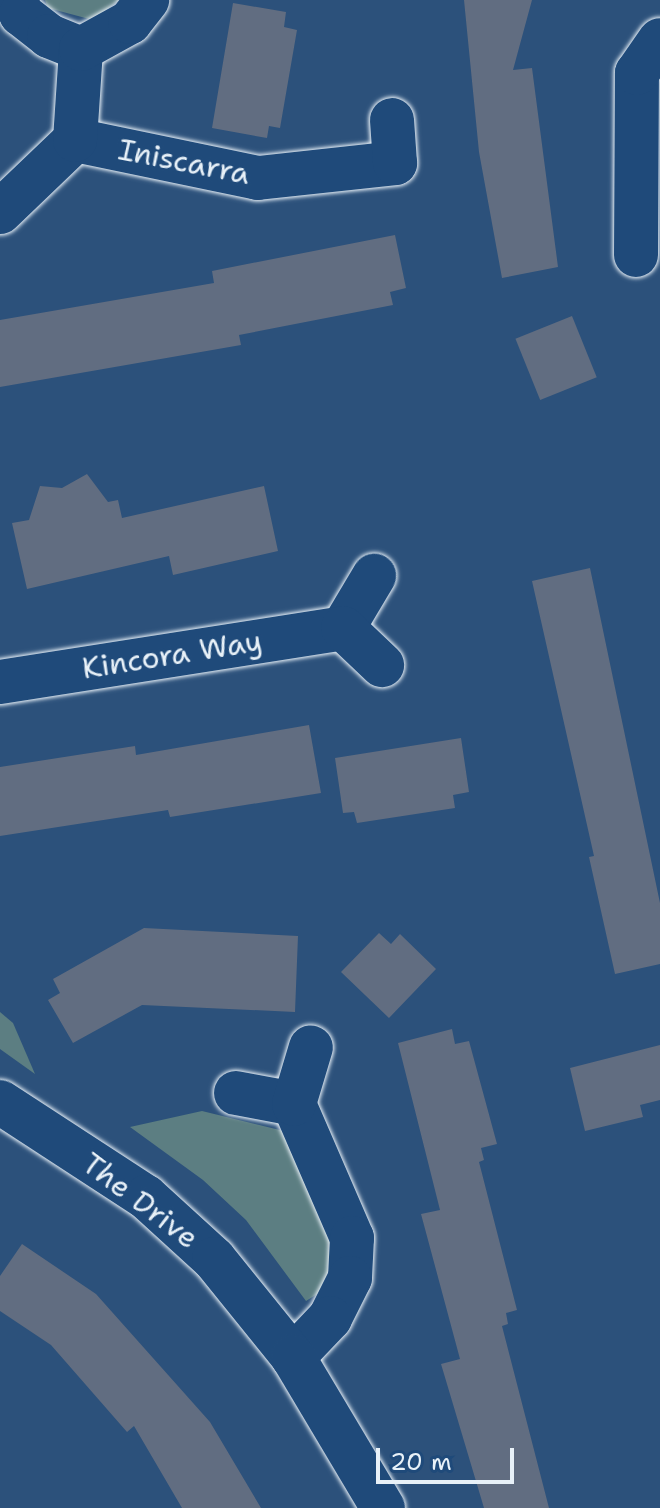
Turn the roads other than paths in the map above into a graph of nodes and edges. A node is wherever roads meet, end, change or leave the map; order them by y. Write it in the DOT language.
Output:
graph roads {
  1 [pos="16,0"];
  2 [pos="147,0"];
  3 [pos="660,40"];
  4 [pos="81,49"];
  5 [pos="392,120"];
  6 [pos="75,140"];
  7 [pos="0,212"];
  8 [pos="636,255"];
  9 [pos="374,576"];
  10 [pos="343,628"];
  11 [pos="382,665"];
  12 [pos="0,682"];
  13 [pos="311,1047"];
  14 [pos="236,1093"];
  15 [pos="0,1102"];
  16 [pos="294,1104"];
  17 [pos="293,1357"];
  18 [pos="383,1508"];
  1 -- 4 [label="street"];
  2 -- 4 [label="street"];
  3 -- 8 [label="street"];
  4 -- 6 [label="street, Iniscarra"];
  5 -- 6 [label="street, Iniscarra"];
  6 -- 7 [label="street, Iniscarra"];
  9 -- 10 [label="street"];
  10 -- 11 [label="street"];
  10 -- 12 [label="street, Kincora Way"];
  13 -- 16 [label="street"];
  14 -- 16 [label="street"];
  15 -- 17 [label="street, The Drive"];
  16 -- 17 [label="street"];
  17 -- 18 [label="street, The Drive"];
}
